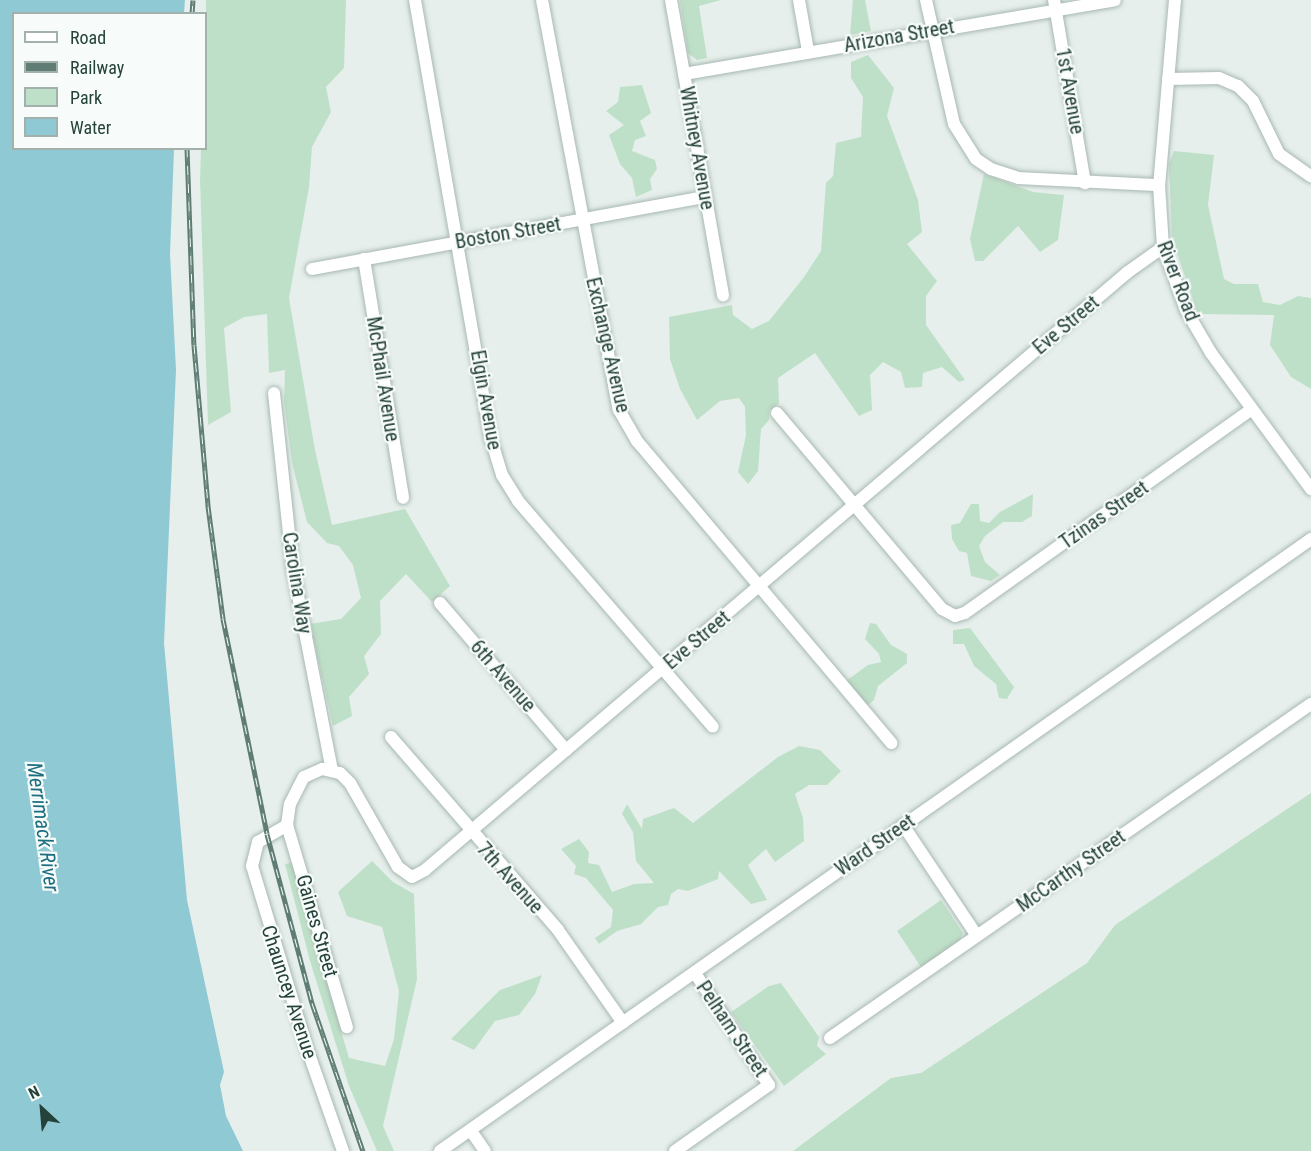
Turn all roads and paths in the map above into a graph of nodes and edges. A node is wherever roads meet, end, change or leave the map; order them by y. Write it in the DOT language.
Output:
graph roads {
  1 [pos="416,0"];
  2 [pos="542,0"];
  3 [pos="671,0"];
  4 [pos="799,0"];
  5 [pos="926,0"];
  6 [pos="1115,0"];
  7 [pos="1175,0"];
  8 [pos="1055,4"];
  9 [pos="932,30"];
  10 [pos="808,51"];
  11 [pos="684,74"];
  12 [pos="1168,79"];
  13 [pos="1311,177"];
  14 [pos="1085,183"];
  15 [pos="1159,185"];
  16 [pos="704,197"];
  17 [pos="581,220"];
  18 [pos="456,242"];
  19 [pos="1163,247"];
  20 [pos="364,260"];
  21 [pos="312,269"];
  22 [pos="723,295"];
  23 [pos="274,393"];
  24 [pos="1251,410"];
  25 [pos="777,413"];
  26 [pos="1311,489"];
  27 [pos="403,498"];
  28 [pos="855,504"];
  29 [pos="1311,539"];
  30 [pos="760,587"];
  31 [pos="440,603"];
  32 [pos="663,668"];
  33 [pos="1311,704"];
  34 [pos="712,727"];
  35 [pos="391,737"];
  36 [pos="891,743"];
  37 [pos="566,750"];
  38 [pos="332,770"];
  39 [pos="286,825"];
  40 [pos="903,825"];
  41 [pos="470,832"];
  42 [pos="977,936"];
  43 [pos="695,973"];
  44 [pos="623,1023"];
  45 [pos="347,1027"];
  46 [pos="830,1038"];
  47 [pos="471,1131"];
  48 [pos="343,1151"];
  49 [pos="440,1151"];
  50 [pos="485,1151"];
  51 [pos="675,1151"];
  1 -- 18 [label="street, Elgin Avenue"];
  2 -- 17 [label="street, Exchange Avenue"];
  3 -- 11 [label="street, Whitney Avenue"];
  4 -- 10 [label="street"];
  5 -- 9 [label="street"];
  6 -- 8 [label="street, Arizona Street"];
  7 -- 12 [label="street, River Road"];
  8 -- 9 [label="street, Arizona Street"];
  8 -- 14 [label="street, 1st Avenue"];
  9 -- 10 [label="street, Arizona Street"];
  9 -- 14 [label="street"];
  10 -- 11 [label="street, Arizona Street"];
  11 -- 16 [label="street, Whitney Avenue"];
  12 -- 13 [label="street"];
  12 -- 15 [label="street, River Road"];
  14 -- 15 [label="street"];
  15 -- 19 [label="street, River Road"];
  16 -- 17 [label="street, Boston Street"];
  16 -- 22 [label="street, Whitney Avenue"];
  17 -- 18 [label="street, Boston Street"];
  17 -- 30 [label="street, Exchange Avenue"];
  18 -- 20 [label="street, Boston Street"];
  18 -- 32 [label="street, Elgin Avenue"];
  19 -- 24 [label="street, River Road"];
  19 -- 28 [label="street, Eve Street"];
  20 -- 21 [label="street, Boston Street"];
  20 -- 27 [label="street, McPhail Avenue"];
  23 -- 38 [label="street, Carolina Way"];
  24 -- 26 [label="street, River Road"];
  24 -- 28 [label="street, Tzinas Street"];
  25 -- 28 [label="street"];
  28 -- 30 [label="street, Eve Street"];
  29 -- 40 [label="street, Ward Street"];
  30 -- 32 [label="street, Eve Street"];
  30 -- 36 [label="street, Exchange Avenue"];
  31 -- 37 [label="street, 6th Avenue"];
  32 -- 34 [label="street, Elgin Avenue"];
  32 -- 37 [label="street, Eve Street"];
  33 -- 42 [label="street, McCarthy Street"];
  35 -- 41 [label="street, 7th Avenue"];
  37 -- 41 [label="street, Eve Street"];
  38 -- 39 [label="street"];
  38 -- 41 [label="street, Eve Street"];
  39 -- 45 [label="street, Gaines Street"];
  39 -- 48 [label="street, Chauncey Avenue"];
  40 -- 42 [label="street"];
  40 -- 43 [label="street, Ward Street"];
  41 -- 44 [label="street, 7th Avenue"];
  42 -- 46 [label="street, McCarthy Street"];
  43 -- 44 [label="street, Ward Street"];
  43 -- 51 [label="street, Pelham Street"];
  44 -- 47 [label="street, Ward Street"];
  47 -- 49 [label="street, Ward Street"];
  47 -- 50 [label="street"];
}
